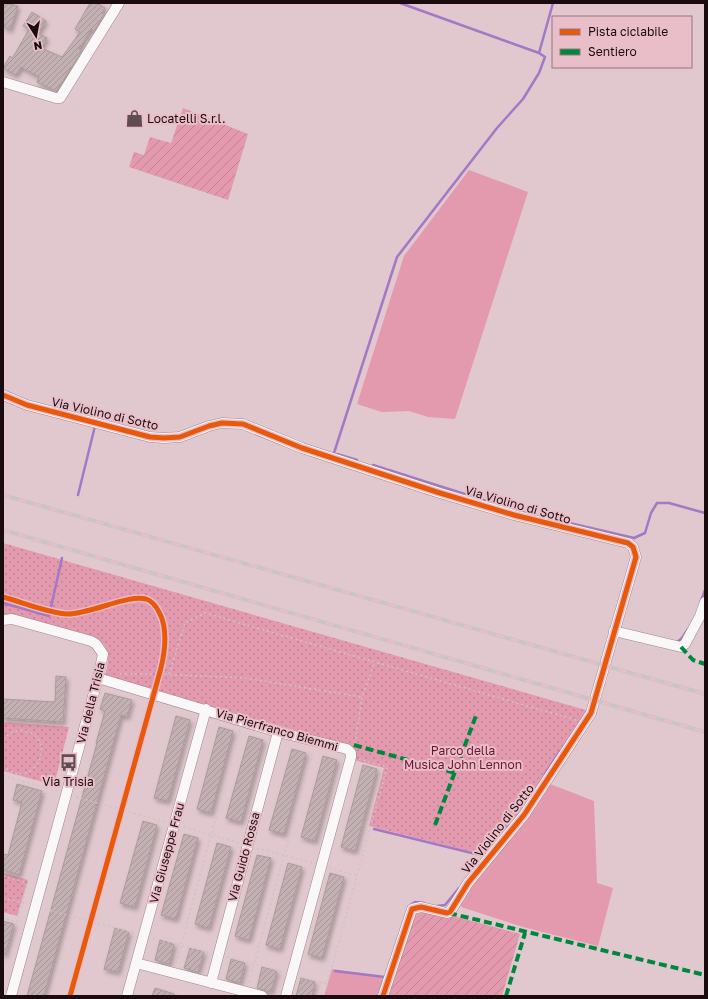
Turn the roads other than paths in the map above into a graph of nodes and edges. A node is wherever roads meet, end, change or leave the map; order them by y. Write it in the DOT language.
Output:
graph roads {
  1 [pos="119,3"];
  2 [pos="3,82"];
  3 [pos="3,395"];
  4 [pos="705,602"];
  5 [pos="3,620"];
  6 [pos="614,631"];
  7 [pos="98,678"];
  8 [pos="206,709"];
  9 [pos="278,732"];
  10 [pos="136,963"];
  11 [pos="211,983"];
  12 [pos="11,996"];
  13 [pos="127,996"];
  14 [pos="262,996"];
  15 [pos="286,996"];
  16 [pos="383,996"];
  1 -- 2 [label="street"];
  3 -- 6 [label="street, Via Violino di Sotto"];
  4 -- 6 [label="street"];
  5 -- 7 [label="street, Via della Trisia"];
  6 -- 16 [label="street, Via Violino di Sotto"];
  7 -- 8 [label="street, Via Pierfranco Biemmi"];
  7 -- 12 [label="street, Via della Trisia"];
  8 -- 9 [label="street, Via Pierfranco Biemmi"];
  8 -- 10 [label="street, Via Giuseppe Frau"];
  9 -- 11 [label="street, Via Guido Rossa"];
  9 -- 15 [label="street, Via Pierfranco Biemmi"];
  10 -- 11 [label="street"];
  10 -- 13 [label="street, Via Giuseppe Frau"];
  11 -- 14 [label="street"];
}
